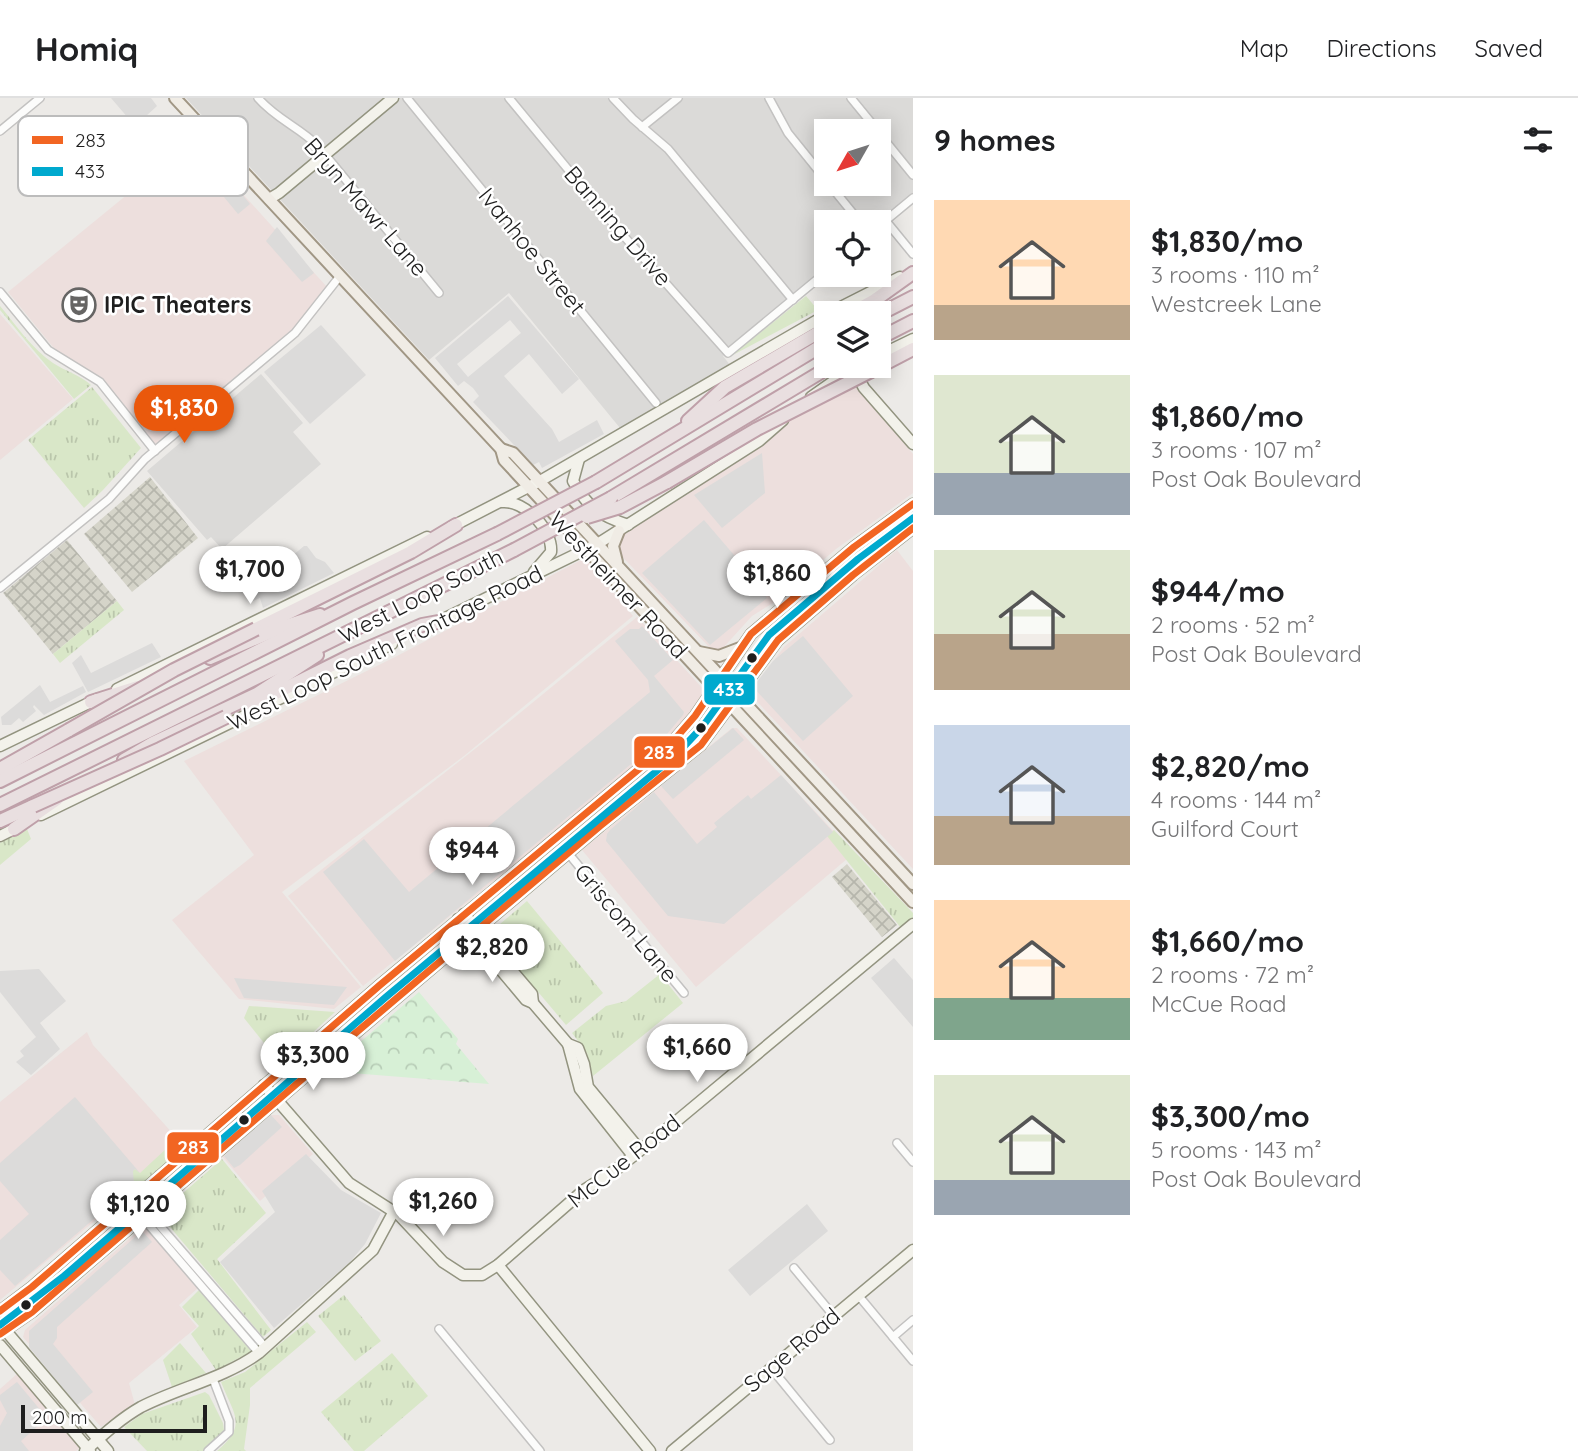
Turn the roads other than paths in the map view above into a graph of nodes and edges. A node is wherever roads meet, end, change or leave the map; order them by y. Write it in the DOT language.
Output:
graph roads {
  1 [pos="40,98"];
  2 [pos="175,98"];
  3 [pos="258,98"];
  4 [pos="394,98"];
  5 [pos="407,98"];
  6 [pos="509,98"];
  7 [pos="613,98"];
  8 [pos="678,98"];
  9 [pos="769,98"];
  10 [pos="851,98"];
  11 [pos="18,116"];
  12 [pos="18,116"];
  13 [pos="192,116"];
  14 [pos="868,119"];
  15 [pos="642,127"];
  16 [pos="0,131"];
  17 [pos="891,148"];
  18 [pos="325,155"];
  19 [pos="814,165"];
  20 [pos="913,175"];
  21 [pos="248,176"];
  22 [pos="839,196"];
  23 [pos="913,198"];
  24 [pos="269,199"];
  25 [pos="850,210"];
  26 [pos="891,217"];
  27 [pos="891,227"];
  28 [pos="913,254"];
  29 [pos="913,271"];
  30 [pos="340,276"];
  31 [pos="814,282"];
  32 [pos="0,292"];
  33 [pos="439,293"];
  34 [pos="913,297"];
  35 [pos="793,300"];
  36 [pos="854,301"];
  37 [pos="873,301"];
  38 [pos="891,308"];
  39 [pos="913,321"];
  40 [pos="814,322"];
  41 [pos="891,332"];
  42 [pos="814,335"];
  43 [pos="913,339"];
  44 [pos="913,349"];
  45 [pos="814,350"];
  46 [pos="891,350"];
  47 [pos="891,358"];
  48 [pos="814,377"];
  49 [pos="845,378"];
  50 [pos="848,378"];
  51 [pos="860,378"];
  52 [pos="656,403"];
  53 [pos="667,439"];
  54 [pos="913,444"];
  55 [pos="501,449"];
  56 [pos="155,451"];
  57 [pos="579,459"];
  58 [pos="540,481"];
  59 [pos="528,487"];
  60 [pos="615,502"];
  61 [pos="498,503"];
  62 [pos="913,504"];
  63 [pos="456,525"];
  64 [pos="624,528"];
  65 [pos="913,528"];
  66 [pos="599,543"];
  67 [pos="854,547"];
  68 [pos="586,550"];
  69 [pos="618,564"];
  70 [pos="853,575"];
  71 [pos="529,578"];
  72 [pos="0,588"];
  73 [pos="798,594"];
  74 [pos="354,603"];
  75 [pos="374,620"];
  76 [pos="801,620"];
  77 [pos="438,622"];
  78 [pos="740,648"];
  79 [pos="699,652"];
  80 [pos="722,676"];
  81 [pos="713,688"];
  82 [pos="739,695"];
  83 [pos="91,702"];
  84 [pos="731,706"];
  85 [pos="0,746"];
  86 [pos="0,769"];
  87 [pos="790,770"];
  88 [pos="0,781"];
  89 [pos="823,787"];
  90 [pos="602,799"];
  91 [pos="0,805"];
  92 [pos="615,814"];
  93 [pos="0,821"];
  94 [pos="14,829"];
  95 [pos="848,832"];
  96 [pos="0,836"];
  97 [pos="881,851"];
  98 [pos="568,853"];
  99 [pos="913,884"];
  100 [pos="913,902"];
  101 [pos="461,916"];
  102 [pos="913,924"];
  103 [pos="475,933"];
  104 [pos="684,993"];
  105 [pos="366,998"];
  106 [pos="379,1014"];
  107 [pos="264,1085"];
  108 [pos="279,1101"];
  109 [pos="897,1143"];
  110 [pos="637,1153"];
  111 [pos="913,1162"];
  112 [pos="133,1199"];
  113 [pos="394,1211"];
  114 [pos="146,1214"];
  115 [pos="913,1250"];
  116 [pos="498,1265"];
  117 [pos="794,1268"];
  118 [pos="858,1295"];
  119 [pos="0,1311"];
  120 [pos="833,1315"];
  121 [pos="913,1320"];
  122 [pos="2,1329"];
  123 [pos="439,1329"];
  124 [pos="893,1337"];
  125 [pos="0,1345"];
  126 [pos="263,1350"];
  127 [pos="913,1361"];
  128 [pos="771,1368"];
  129 [pos="213,1379"];
  130 [pos="98,1439"];
  131 [pos="830,1440"];
  132 [pos="88,1450"];
  133 [pos="108,1451"];
  134 [pos="208,1451"];
  135 [pos="540,1451"];
  136 [pos="650,1451"];
  137 [pos="672,1451"];
  1 -- 12 [label="street"];
  2 -- 13 [label="main road, Westheimer Road"];
  3 -- 18 [label="street, Bryn Mawr Lane"];
  4 -- 18 [label="main road"];
  5 -- 52 [label="street, Ivanhoe Street"];
  6 -- 35 [label="street, Banning Drive"];
  7 -- 15 [label="street"];
  8 -- 15 [label="street"];
  9 -- 19 [label="street"];
  10 -- 14 [label="street"];
  11 -- 16 [label="street"];
  15 -- 35 [label="street"];
  17 -- 20 [label="street"];
  18 -- 24 [label="main road"];
  18 -- 33 [label="street, Bryn Mawr Lane"];
  21 -- 24 [label="main road, Westheimer Road"];
  22 -- 25 [label="street"];
  23 -- 26 [label="street"];
  24 -- 30 [label="main road, Westheimer Road"];
  27 -- 28 [label="street"];
  29 -- 36 [label="main road"];
  29 -- 37 [label="highway"];
  30 -- 55 [label="main road, Westheimer Road"];
  30 -- 56 [label="street"];
  31 -- 35 [label="street"];
  32 -- 56 [label="street"];
  34 -- 38 [label="highway"];
  39 -- 41 [label="highway"];
  40 -- 57 [label="main road"];
  42 -- 53 [label="highway"];
  43 -- 46 [label="main road"];
  44 -- 47 [label="highway"];
  45 -- 53 [label="highway, West Loop South"];
  48 -- 60 [label="highway"];
  49 -- 64 [label="main road, West Loop South Frontage Road"];
  50 -- 60 [label="highway, bridge"];
  51 -- 54 [label="main road"];
  53 -- 74 [label="highway, West Loop South, bridge"];
  55 -- 58 [label="main road, Westheimer Road"];
  55 -- 59 [label="main road, Westheimer Road"];
  56 -- 72 [label="street"];
  57 -- 58 [label="main road"];
  57 -- 64 [label="main road"];
  58 -- 59 [label="main road"];
  58 -- 66 [label="main road, Westheimer Road"];
  59 -- 61 [label="main road"];
  59 -- 68 [label="main road, Westheimer Road"];
  60 -- 75 [label="highway, West Loop South, bridge"];
  61 -- 63 [label="main road"];
  61 -- 71 [label="main road"];
  62 -- 67 [label="main road"];
  63 -- 83 [label="main road"];
  63 -- 86 [label="highway, bridge"];
  64 -- 66 [label="main road, West Loop South Frontage Road"];
  64 -- 69 [label="main road"];
  65 -- 70 [label="main road"];
  66 -- 68 [label="main road, West Loop South Frontage Road"];
  66 -- 69 [label="main road, Westheimer Road"];
  67 -- 70 [label="main road"];
  67 -- 73 [label="main road"];
  68 -- 71 [label="main road, West Loop South Frontage Road"];
  68 -- 81 [label="main road, Westheimer Road"];
  69 -- 79 [label="main road, Westheimer Road"];
  70 -- 76 [label="main road"];
  71 -- 77 [label="main road, West Loop South Frontage Road"];
  73 -- 76 [label="main road"];
  73 -- 78 [label="main road"];
  74 -- 83 [label="highway"];
  74 -- 88 [label="highway, West Loop South"];
  75 -- 91 [label="highway, West Loop South"];
  75 -- 94 [label="highway"];
  76 -- 82 [label="main road"];
  77 -- 93 [label="highway, bridge"];
  77 -- 94 [label="main road, West Loop South Frontage Road"];
  78 -- 79 [label="main road"];
  78 -- 80 [label="main road"];
  79 -- 80 [label="main road, Westheimer Road"];
  80 -- 81 [label="main road"];
  80 -- 82 [label="main road, Westheimer Road"];
  81 -- 84 [label="main road, Westheimer Road"];
  81 -- 90 [label="main road"];
  82 -- 84 [label="main road"];
  82 -- 89 [label="main road, Westheimer Road"];
  83 -- 85 [label="main road"];
  84 -- 87 [label="main road, Westheimer Road"];
  84 -- 92 [label="main road"];
  87 -- 89 [label="main road"];
  87 -- 95 [label="main road, Westheimer Road"];
  89 -- 97 [label="main road, Westheimer Road"];
  90 -- 92 [label="main road"];
  90 -- 101 [label="main road"];
  92 -- 98 [label="main road"];
  94 -- 96 [label="main road, West Loop South Frontage Road"];
  95 -- 97 [label="main road"];
  95 -- 100 [label="main road, Westheimer Road"];
  97 -- 99 [label="main road, Westheimer Road"];
  98 -- 103 [label="main road"];
  98 -- 104 [label="street, Griscom Lane"];
  101 -- 103 [label="main road"];
  101 -- 105 [label="main road"];
  102 -- 110 [label="main road, McCue Road"];
  103 -- 106 [label="main road"];
  103 -- 110 [label="main road"];
  105 -- 106 [label="main road"];
  105 -- 107 [label="main road"];
  106 -- 108 [label="main road"];
  107 -- 108 [label="main road"];
  107 -- 112 [label="main road"];
  108 -- 113 [label="main road"];
  108 -- 114 [label="main road"];
  109 -- 111 [label="street"];
  110 -- 116 [label="main road, McCue Road"];
  112 -- 114 [label="main road"];
  112 -- 119 [label="main road"];
  113 -- 116 [label="main road"];
  113 -- 126 [label="main road"];
  114 -- 122 [label="main road"];
  114 -- 126 [label="street"];
  115 -- 118 [label="main road, Sage Road"];
  116 -- 136 [label="main road"];
  117 -- 120 [label="street"];
  118 -- 120 [label="main road, Sage Road"];
  118 -- 124 [label="street"];
  120 -- 128 [label="main road, Sage Road"];
  121 -- 124 [label="street"];
  122 -- 130 [label="main road"];
  123 -- 135 [label="street"];
  124 -- 127 [label="street"];
  125 -- 132 [label="main road"];
  126 -- 129 [label="main road"];
  128 -- 131 [label="street"];
  128 -- 137 [label="main road, Sage Road"];
  129 -- 130 [label="main road"];
  129 -- 134 [label="street"];
  130 -- 132 [label="main road"];
  130 -- 133 [label="main road"];
}
